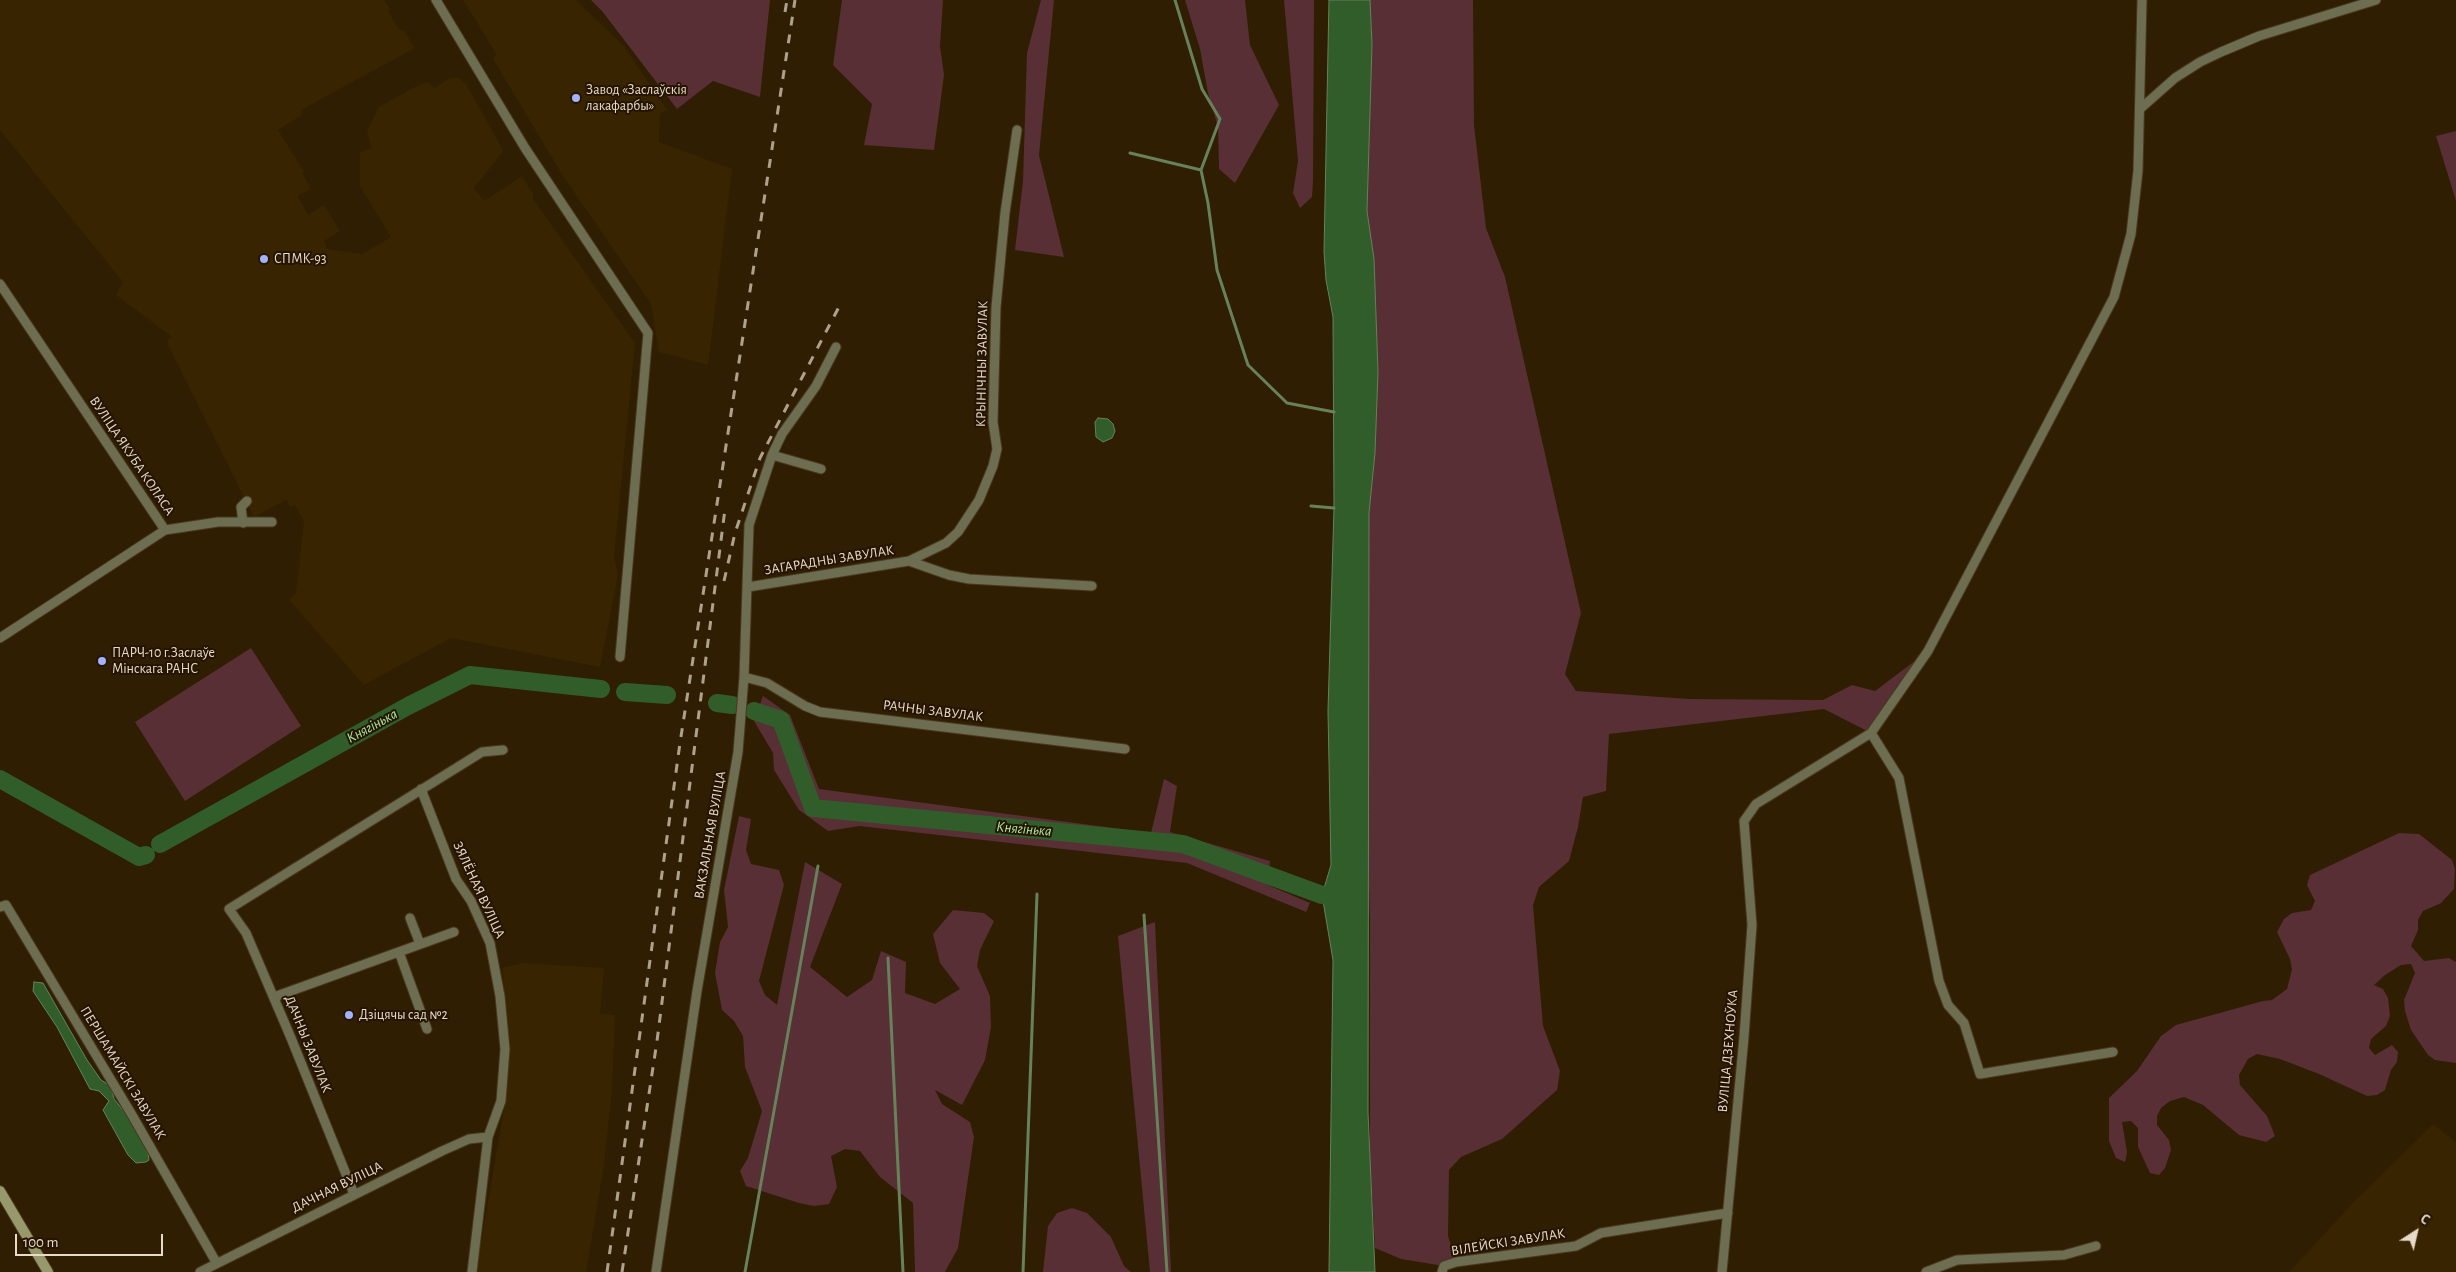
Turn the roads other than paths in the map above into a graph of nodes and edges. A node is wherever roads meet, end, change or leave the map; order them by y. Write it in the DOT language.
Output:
graph roads {
  1 [pos="436,0"];
  2 [pos="2142,0"];
  3 [pos="2376,0"];
  4 [pos="2140,109"];
  5 [pos="1017,130"];
  6 [pos="0,284"];
  7 [pos="836,347"];
  8 [pos="772,455"];
  9 [pos="821,469"];
  10 [pos="247,501"];
  11 [pos="272,522"];
  12 [pos="243,523"];
  13 [pos="165,530"];
  14 [pos="909,561"];
  15 [pos="748,586"];
  16 [pos="1092,586"];
  17 [pos="0,638"];
  18 [pos="620,657"];
  19 [pos="744,677"];
  20 [pos="1871,733"];
  21 [pos="1125,749"];
  22 [pos="503,750"];
  23 [pos="421,789"];
  24 [pos="0,906"];
  25 [pos="410,918"];
  26 [pos="454,932"];
  27 [pos="420,944"];
  28 [pos="399,952"];
  29 [pos="274,997"];
  30 [pos="426,1029"];
  31 [pos="2113,1052"];
  32 [pos="488,1137"];
  33 [pos="0,1191"];
  34 [pos="354,1194"];
  35 [pos="1728,1213"];
  36 [pos="2096,1246"];
  37 [pos="216,1262"];
  38 [pos="48,1272"];
  39 [pos="200,1272"];
  40 [pos="472,1272"];
  41 [pos="656,1272"];
  42 [pos="1442,1272"];
  43 [pos="1722,1272"];
  44 [pos="1926,1272"];
  1 -- 18 [label="street"];
  2 -- 4 [label="street"];
  3 -- 4 [label="street"];
  4 -- 20 [label="street"];
  5 -- 14 [label="street, КРЫНІЧНЫ ЗАВУЛАК"];
  6 -- 13 [label="street, ВУЛІЦА ЯКУБА КОЛАСА"];
  7 -- 8 [label="street, ВАКЗАЛЬНАЯ ВУЛІЦА"];
  8 -- 9 [label="street"];
  8 -- 15 [label="street, ВАКЗАЛЬНАЯ ВУЛІЦА"];
  10 -- 12 [label="street"];
  11 -- 12 [label="street"];
  12 -- 13 [label="street"];
  13 -- 17 [label="street, ВУЛІЦА ЯКУБА КОЛАСА"];
  14 -- 15 [label="street, ЗАГАРАДНЫ ЗАВУЛАК"];
  14 -- 16 [label="street, ЗАГАРАДНЫ ЗАВУЛАК"];
  15 -- 19 [label="street, ВАКЗАЛЬНАЯ ВУЛІЦА"];
  19 -- 21 [label="street, РАЧНЫ ЗАВУЛАК"];
  19 -- 41 [label="street, ВАКЗАЛЬНАЯ ВУЛІЦА"];
  20 -- 31 [label="street"];
  20 -- 35 [label="street, ВУЛІЦА ДЗЕХНОЎКА"];
  22 -- 23 [label="street"];
  23 -- 29 [label="street, ДАЧНЫ ЗАВУЛАК"];
  23 -- 32 [label="street, ЗЯЛЁНАЯ ВУЛІЦА"];
  24 -- 37 [label="street, ПЕРШАМАЙСКІ ЗАВУЛАК"];
  25 -- 27 [label="street"];
  26 -- 27 [label="street"];
  27 -- 28 [label="street"];
  28 -- 29 [label="street"];
  28 -- 30 [label="street"];
  29 -- 34 [label="street, ДАЧНЫ ЗАВУЛАК"];
  32 -- 34 [label="street, ДАЧНАЯ ВУЛІЦА"];
  32 -- 40 [label="street, ЗЯЛЁНАЯ ВУЛІЦА"];
  33 -- 38 [label="main road"];
  34 -- 37 [label="street, ДАЧНАЯ ВУЛІЦА"];
  35 -- 42 [label="street, ВІЛЕЙСКІ ЗАВУЛАК"];
  35 -- 43 [label="street, ВУЛІЦА ДЗЕХНОЎКА"];
  36 -- 44 [label="street"];
  37 -- 39 [label="street, ДАЧНАЯ ВУЛІЦА"];
}
